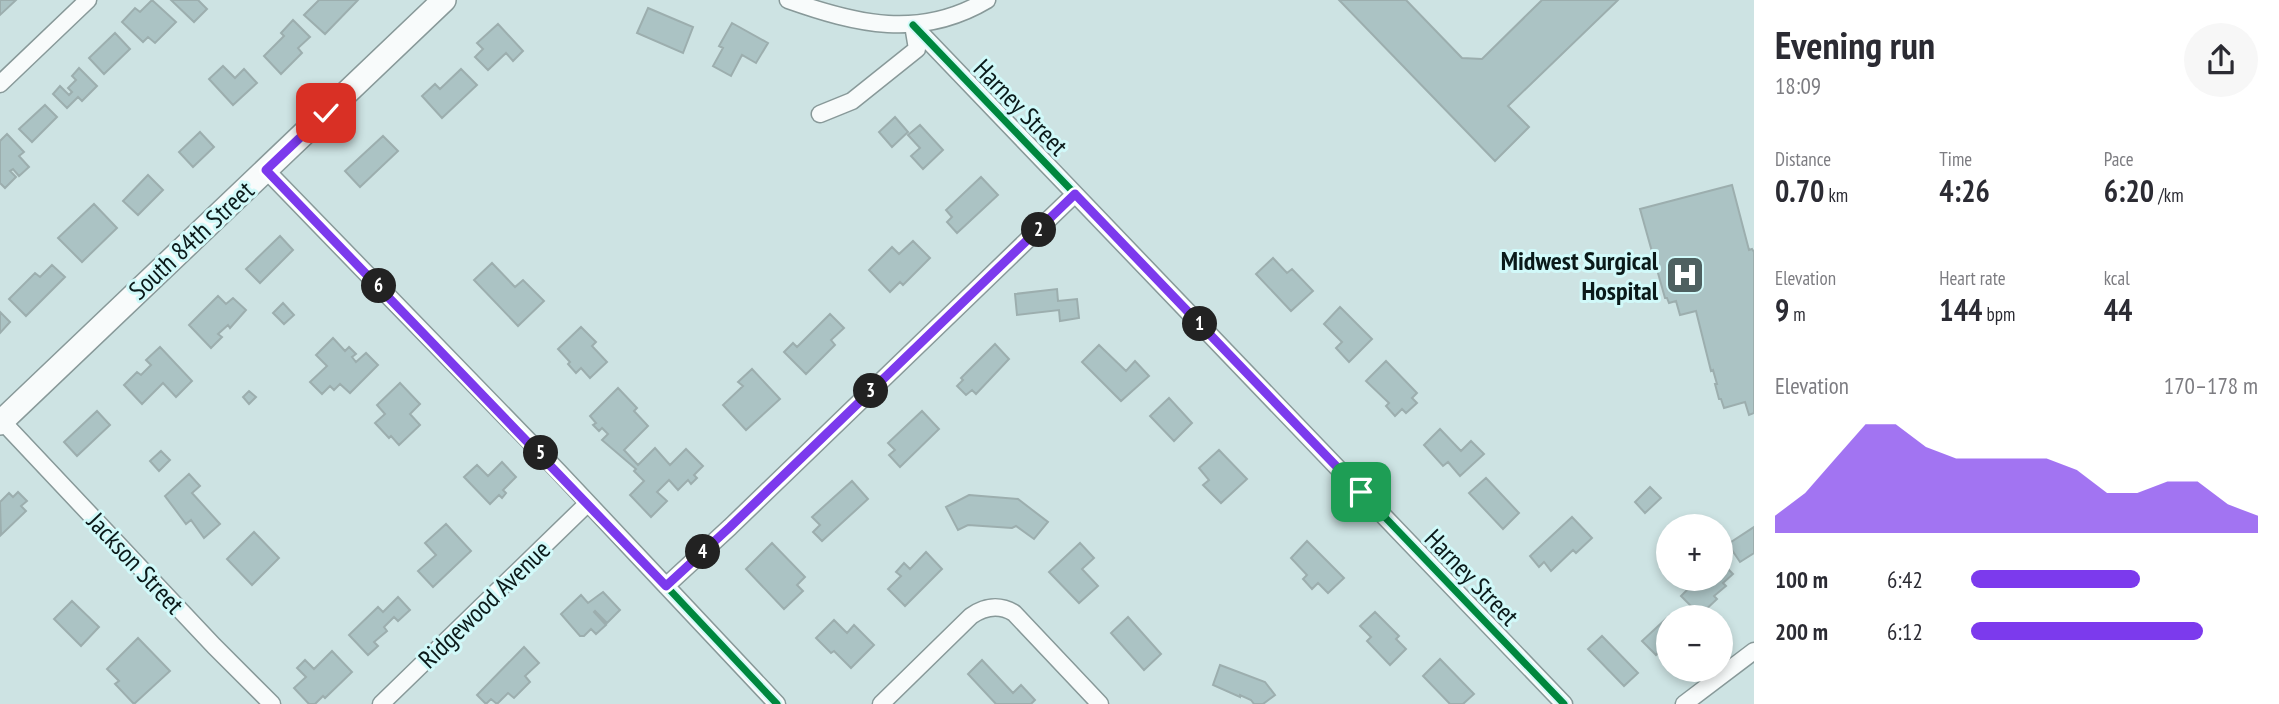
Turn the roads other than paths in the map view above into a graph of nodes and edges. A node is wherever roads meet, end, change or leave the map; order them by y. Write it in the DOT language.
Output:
graph roads {
  1 [pos="88,0"];
  2 [pos="444,0"];
  3 [pos="788,0"];
  4 [pos="987,0"];
  5 [pos="913,25"];
  6 [pos="0,84"];
  7 [pos="820,114"];
  8 [pos="266,170"];
  9 [pos="1075,194"];
  10 [pos="1,422"];
  11 [pos="587,504"];
  12 [pos="666,586"];
  13 [pos="1754,651"];
  14 [pos="272,704"];
  15 [pos="381,704"];
  16 [pos="777,704"];
  17 [pos="881,704"];
  18 [pos="1100,704"];
  19 [pos="1564,704"];
  20 [pos="1684,704"];
  1 -- 6 [label="street"];
  2 -- 8 [label="main road, South 84th Street"];
  3 -- 5 [label="street"];
  4 -- 5 [label="street"];
  5 -- 7 [label="street"];
  5 -- 9 [label="street, Harney Street"];
  8 -- 10 [label="main road, South 84th Street"];
  8 -- 11 [label="street"];
  9 -- 12 [label="street"];
  9 -- 19 [label="street, Harney Street"];
  10 -- 14 [label="street, Jackson Street"];
  11 -- 12 [label="street"];
  11 -- 15 [label="street, Ridgewood Avenue"];
  12 -- 16 [label="street"];
  13 -- 20 [label="street"];
  17 -- 18 [label="street"];
}
